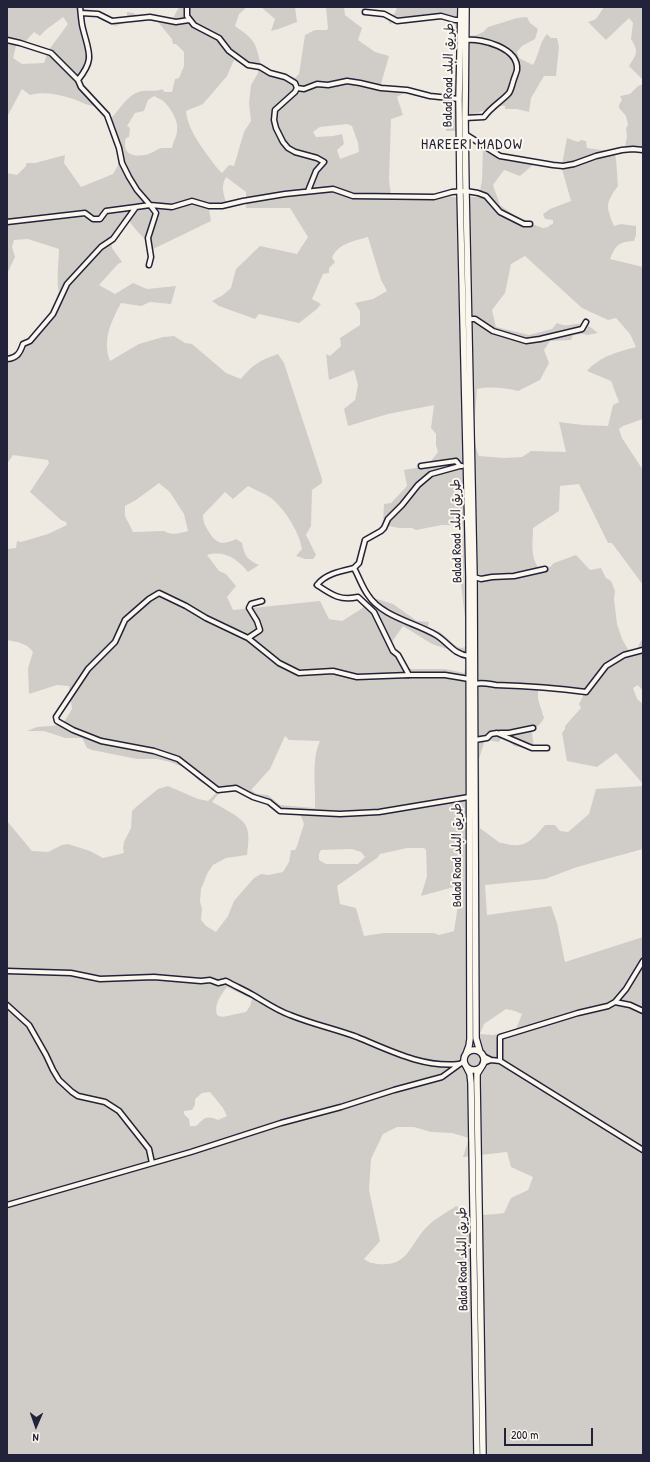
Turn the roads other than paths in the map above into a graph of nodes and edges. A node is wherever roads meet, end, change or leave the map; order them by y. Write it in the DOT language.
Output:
graph roads {
  1 [pos="80,7"];
  2 [pos="187,7"];
  3 [pos="461,7"];
  4 [pos="466,7"];
  5 [pos="365,12"];
  6 [pos="81,13"];
  7 [pos="189,20"];
  8 [pos="461,20"];
  9 [pos="7,40"];
  10 [pos="466,40"];
  11 [pos="78,80"];
  12 [pos="297,88"];
  13 [pos="459,99"];
  14 [pos="465,118"];
  15 [pos="465,134"];
  16 [pos="643,150"];
  17 [pos="308,191"];
  18 [pos="463,191"];
  19 [pos="150,205"];
  20 [pos="136,207"];
  21 [pos="7,222"];
  22 [pos="530,224"];
  23 [pos="149,265"];
  24 [pos="468,319"];
  25 [pos="586,322"];
  26 [pos="7,359"];
  27 [pos="421,466"];
  28 [pos="460,466"];
  29 [pos="470,467"];
  30 [pos="354,568"];
  31 [pos="545,568"];
  32 [pos="474,577"];
  33 [pos="262,601"];
  34 [pos="248,638"];
  35 [pos="643,650"];
  36 [pos="469,656"];
  37 [pos="409,675"];
  38 [pos="469,679"];
  39 [pos="475,684"];
  40 [pos="533,728"];
  41 [pos="497,733"];
  42 [pos="475,740"];
  43 [pos="547,748"];
  44 [pos="469,797"];
  45 [pos="643,961"];
  46 [pos="7,971"];
  47 [pos="615,1002"];
  48 [pos="7,1005"];
  49 [pos="643,1011"];
  50 [pos="466,1054"];
  51 [pos="482,1054"];
  52 [pos="491,1060"];
  53 [pos="500,1062"];
  54 [pos="463,1063"];
  55 [pos="483,1064"];
  56 [pos="643,1150"];
  57 [pos="152,1163"];
  58 [pos="7,1205"];
  59 [pos="477,1455"];
  60 [pos="483,1455"];
  1 -- 6 [label="street"];
  2 -- 7 [label="street"];
  3 -- 8 [label="highway, Balad Road طريق البلد"];
  4 -- 10 [label="highway, Balad Road طريق البلد"];
  5 -- 8 [label="street"];
  6 -- 7 [label="street"];
  6 -- 11 [label="street"];
  7 -- 12 [label="street"];
  8 -- 13 [label="highway, Balad Road طريق البلد"];
  9 -- 11 [label="street"];
  10 -- 14 [label="highway, Balad Road طريق البلد"];
  10 -- 14 [label="street"];
  11 -- 19 [label="street"];
  12 -- 13 [label="street"];
  12 -- 17 [label="street"];
  13 -- 18 [label="highway, Balad Road طريق البلد"];
  14 -- 15 [label="highway, Balad Road طريق البلد"];
  15 -- 16 [label="street"];
  15 -- 18 [label="highway, Balad Road طريق البلد"];
  17 -- 18 [label="street"];
  17 -- 19 [label="street"];
  18 -- 22 [label="street"];
  18 -- 24 [label="highway, Balad Road طريق البلد"];
  18 -- 29 [label="highway, Balad Road طريق البلد"];
  19 -- 20 [label="street"];
  19 -- 23 [label="street"];
  20 -- 21 [label="street"];
  20 -- 26 [label="street"];
  24 -- 25 [label="street"];
  24 -- 29 [label="highway, Balad Road طريق البلد"];
  27 -- 28 [label="street"];
  28 -- 29 [label="street"];
  28 -- 30 [label="street"];
  29 -- 32 [label="highway, Balad Road طريق البلد"];
  29 -- 36 [label="highway, Balad Road طريق البلد"];
  30 -- 36 [label="street"];
  30 -- 37 [label="street"];
  31 -- 32 [label="street"];
  32 -- 39 [label="highway, Balad Road طريق البلد"];
  33 -- 34 [label="street"];
  34 -- 37 [label="street"];
  34 -- 44 [label="street"];
  35 -- 39 [label="street"];
  36 -- 38 [label="highway, Balad Road طريق البلد"];
  37 -- 38 [label="street"];
  38 -- 44 [label="highway, Balad Road طريق البلد"];
  39 -- 42 [label="highway, Balad Road طريق البلد"];
  40 -- 41 [label="street"];
  41 -- 42 [label="street"];
  41 -- 43 [label="street"];
  42 -- 51 [label="highway, Balad Road طريق البلد"];
  44 -- 50 [label="highway, Balad Road طريق البلد"];
  45 -- 47 [label="street"];
  46 -- 54 [label="street"];
  47 -- 49 [label="street"];
  47 -- 53 [label="street"];
  48 -- 57 [label="street"];
  50 -- 51 [label="highway"];
  50 -- 54 [label="highway"];
  51 -- 52 [label="street"];
  51 -- 55 [label="highway"];
  52 -- 53 [label="street"];
  52 -- 55 [label="street"];
  53 -- 56 [label="street"];
  54 -- 55 [label="highway"];
  54 -- 57 [label="street"];
  54 -- 59 [label="highway, Balad Road طريق البلد"];
  55 -- 60 [label="highway, Balad Road طريق البلد"];
  57 -- 58 [label="street"];
}
